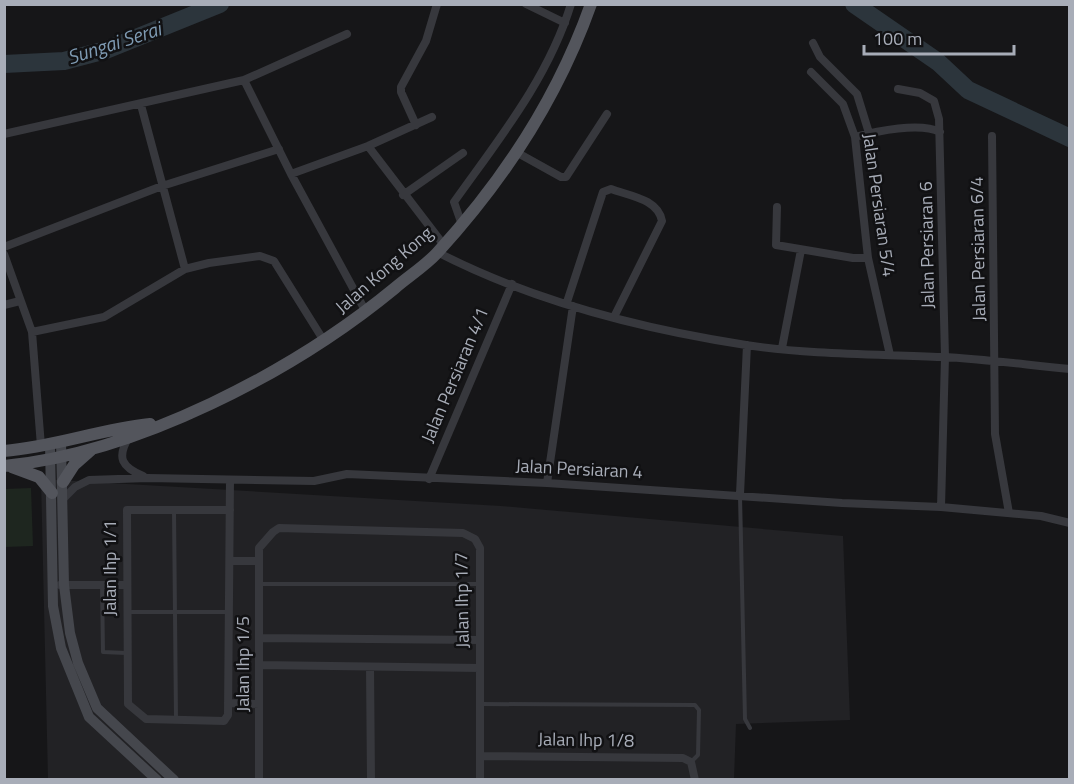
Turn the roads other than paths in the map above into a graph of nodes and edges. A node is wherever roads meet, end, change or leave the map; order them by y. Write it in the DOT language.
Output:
graph roads {
  1 [pos="437,4"];
  2 [pos="526,4"];
  3 [pos="571,4"];
  4 [pos="591,4"];
  5 [pos="565,23"];
  6 [pos="347,34"];
  7 [pos="813,43"];
  8 [pos="811,72"];
  9 [pos="244,80"];
  10 [pos="898,89"];
  11 [pos="141,105"];
  12 [pos="607,114"];
  13 [pos="432,117"];
  14 [pos="416,125"];
  15 [pos="940,132"];
  16 [pos="869,133"];
  17 [pos="4,134"];
  18 [pos="855,136"];
  19 [pos="992,136"];
  20 [pos="368,146"];
  21 [pos="279,149"];
  22 [pos="516,152"];
  23 [pos="463,153"];
  24 [pos="291,174"];
  25 [pos="162,186"];
  26 [pos="403,195"];
  27 [pos="777,207"];
  28 [pos="461,222"];
  29 [pos="4,246"];
  30 [pos="440,248"];
  31 [pos="801,250"];
  32 [pos="4,254"];
  33 [pos="868,258"];
  34 [pos="185,269"];
  35 [pos="512,284"];
  36 [pos="20,301"];
  37 [pos="570,304"];
  38 [pos="4,305"];
  39 [pos="366,312"];
  40 [pos="614,317"];
  41 [pos="32,332"];
  42 [pos="324,341"];
  43 [pos="747,345"];
  44 [pos="782,348"];
  45 [pos="890,355"];
  46 [pos="945,357"];
  47 [pos="996,362"];
  48 [pos="1070,369"];
  49 [pos="163,422"];
  50 [pos="129,437"];
  51 [pos="50,444"];
  52 [pos="94,447"];
  53 [pos="4,451"];
  54 [pos="56,457"];
  55 [pos="6,466"];
  56 [pos="148,478"];
  57 [pos="429,479"];
  58 [pos="230,480"];
  59 [pos="63,482"];
  60 [pos="547,483"];
  61 [pos="740,494"];
  62 [pos="58,495"];
  63 [pos="941,507"];
  64 [pos="174,509"];
  65 [pos="230,510"];
  66 [pos="1009,513"];
  67 [pos="1070,524"];
  68 [pos="259,548"];
  69 [pos="230,561"];
  70 [pos="259,561"];
  71 [pos="259,584"];
  72 [pos="480,584"];
  73 [pos="59,585"];
  74 [pos="102,585"];
  75 [pos="125,585"];
  76 [pos="126,612"];
  77 [pos="175,612"];
  78 [pos="229,612"];
  79 [pos="259,638"];
  80 [pos="480,640"];
  81 [pos="127,653"];
  82 [pos="259,665"];
  83 [pos="370,667"];
  84 [pos="480,668"];
  85 [pos="228,703"];
  86 [pos="259,704"];
  87 [pos="480,704"];
  88 [pos="176,720"];
  89 [pos="750,728"];
  90 [pos="480,756"];
  91 [pos="692,762"];
  92 [pos="157,780"];
  93 [pos="174,780"];
  94 [pos="259,780"];
  95 [pos="371,780"];
  96 [pos="480,780"];
  97 [pos="694,780"];
  1 -- 14 [label="street"];
  2 -- 5 [label="street"];
  3 -- 5 [label="street"];
  4 -- 22 [label="main road, Jalan Kong Kong"];
  5 -- 28 [label="street"];
  6 -- 9 [label="street"];
  7 -- 16 [label="street"];
  8 -- 18 [label="street, Jalan Persiaran 5/4"];
  9 -- 11 [label="street"];
  9 -- 21 [label="street"];
  10 -- 15 [label="street, Jalan Persiaran 6"];
  11 -- 17 [label="street"];
  11 -- 25 [label="street"];
  12 -- 22 [label="street"];
  13 -- 14 [label="street"];
  14 -- 20 [label="street"];
  15 -- 16 [label="street"];
  15 -- 46 [label="street, Jalan Persiaran 6"];
  16 -- 18 [label="street"];
  18 -- 33 [label="street, Jalan Persiaran 5/4"];
  19 -- 47 [label="street, Jalan Persiaran 6/4"];
  20 -- 24 [label="street"];
  20 -- 26 [label="street"];
  21 -- 24 [label="street"];
  21 -- 25 [label="street"];
  22 -- 28 [label="main road, Jalan Kong Kong"];
  23 -- 26 [label="street"];
  24 -- 39 [label="street"];
  25 -- 29 [label="street"];
  25 -- 34 [label="street"];
  26 -- 30 [label="street"];
  27 -- 31 [label="street"];
  28 -- 30 [label="main road, Jalan Kong Kong"];
  30 -- 35 [label="street"];
  30 -- 39 [label="main road, Jalan Kong Kong"];
  31 -- 33 [label="street"];
  31 -- 44 [label="street"];
  32 -- 36 [label="street"];
  33 -- 45 [label="street, Jalan Persiaran 5/4"];
  34 -- 41 [label="street"];
  34 -- 42 [label="street"];
  35 -- 37 [label="street"];
  35 -- 57 [label="street, Jalan Persiaran 4/1"];
  36 -- 38 [label="street"];
  36 -- 41 [label="street"];
  37 -- 40 [label="street"];
  37 -- 40 [label="street"];
  37 -- 60 [label="street"];
  39 -- 42 [label="main road, Jalan Kong Kong"];
  40 -- 43 [label="street"];
  41 -- 51 [label="street"];
  42 -- 49 [label="main road, Jalan Kong Kong"];
  43 -- 44 [label="street"];
  43 -- 61 [label="street"];
  44 -- 45 [label="street"];
  45 -- 46 [label="street"];
  46 -- 47 [label="street"];
  46 -- 63 [label="street, Jalan Persiaran 6"];
  47 -- 48 [label="street"];
  47 -- 66 [label="street, Jalan Persiaran 6/4"];
  49 -- 50 [label="main road, Jalan Kong Kong"];
  49 -- 51 [label="main road, Jalan Kong Kong"];
  50 -- 52 [label="main road, Jalan Kong Kong"];
  50 -- 56 [label="street"];
  51 -- 53 [label="main road, Jalan Kong Kong"];
  51 -- 54 [label="street"];
  52 -- 54 [label="main road, Jalan Kong Kong"];
  52 -- 59 [label="main road"];
  54 -- 55 [label="main road, Jalan Kong Kong"];
  54 -- 59 [label="street"];
  54 -- 62 [label="street"];
  55 -- 62 [label="main road"];
  56 -- 58 [label="street, Jalan Persiaran 4"];
  56 -- 62 [label="street, Jalan Persiaran 4"];
  57 -- 58 [label="street, Jalan Persiaran 4"];
  57 -- 60 [label="street, Jalan Persiaran 4"];
  58 -- 65 [label="street"];
  59 -- 62 [label="street"];
  60 -- 61 [label="street, Jalan Persiaran 4"];
  61 -- 63 [label="street, Jalan Persiaran 4"];
  61 -- 89 [label="lane"];
  62 -- 73 [label="street"];
  63 -- 66 [label="street, Jalan Persiaran 4"];
  64 -- 65 [label="street, Jalan Ihp 1/1"];
  64 -- 75 [label="street, Jalan Ihp 1/1"];
  64 -- 77 [label="lane"];
  65 -- 69 [label="street"];
  66 -- 67 [label="street, Jalan Persiaran 4"];
  68 -- 70 [label="street, Jalan Ihp 1/5"];
  68 -- 72 [label="street, Jalan Ihp 1/7"];
  69 -- 70 [label="street"];
  69 -- 78 [label="street"];
  70 -- 71 [label="street, Jalan Ihp 1/5"];
  71 -- 72 [label="lane"];
  71 -- 79 [label="street, Jalan Ihp 1/5"];
  72 -- 80 [label="street, Jalan Ihp 1/7"];
  73 -- 74 [label="street"];
  73 -- 92 [label="street"];
  73 -- 93 [label="street"];
  74 -- 75 [label="street"];
  74 -- 81 [label="lane"];
  75 -- 76 [label="street, Jalan Ihp 1/1"];
  76 -- 77 [label="lane"];
  76 -- 81 [label="street, Jalan Ihp 1/1"];
  77 -- 78 [label="lane"];
  77 -- 88 [label="lane"];
  78 -- 85 [label="street"];
  79 -- 80 [label="street"];
  79 -- 82 [label="street, Jalan Ihp 1/5"];
  80 -- 84 [label="street, Jalan Ihp 1/7"];
  81 -- 88 [label="street, Jalan Ihp 1/1"];
  82 -- 83 [label="street"];
  82 -- 86 [label="street, Jalan Ihp 1/5"];
  83 -- 84 [label="street"];
  83 -- 95 [label="street"];
  84 -- 87 [label="street, Jalan Ihp 1/7"];
  85 -- 86 [label="street"];
  85 -- 88 [label="street"];
  86 -- 94 [label="street, Jalan Ihp 1/5"];
  87 -- 90 [label="street, Jalan Ihp 1/7"];
  87 -- 91 [label="lane"];
  90 -- 91 [label="street, Jalan Ihp 1/8"];
  90 -- 96 [label="street, Jalan Ihp 1/7"];
  91 -- 97 [label="street"];
}
